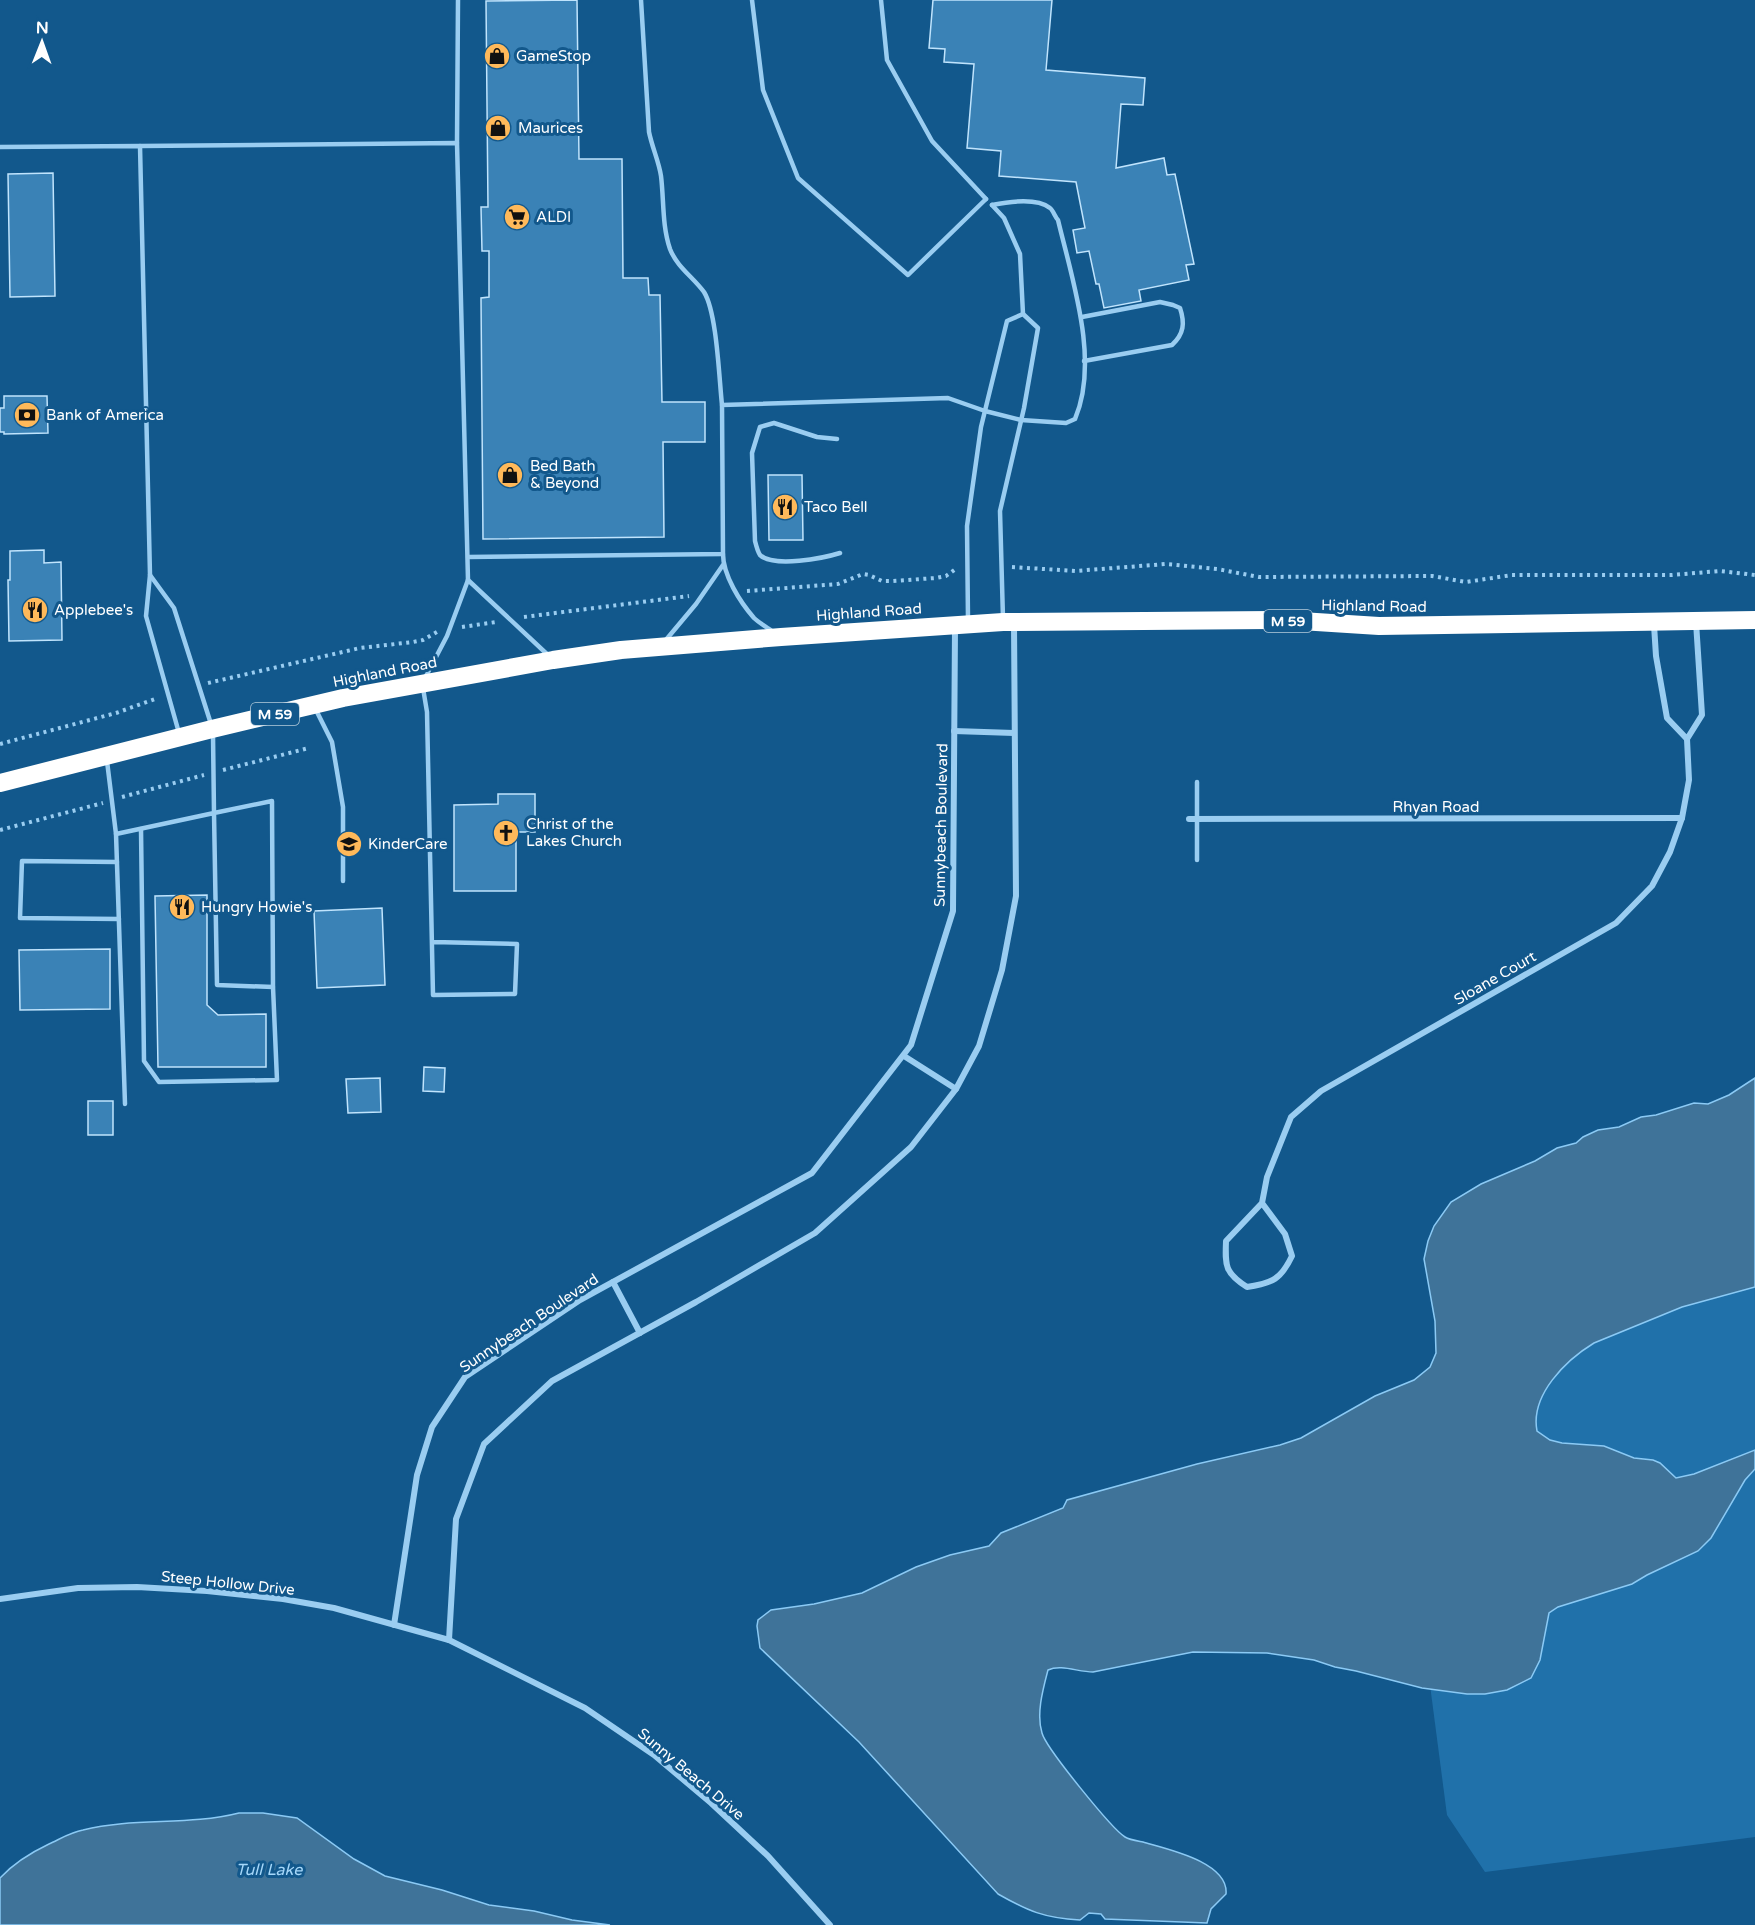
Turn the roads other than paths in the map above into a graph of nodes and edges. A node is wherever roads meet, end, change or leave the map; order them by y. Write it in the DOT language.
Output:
graph roads {
  1 [pos="458,0"];
  2 [pos="641,0"];
  3 [pos="752,0"];
  4 [pos="881,0"];
  5 [pos="457,142"];
  6 [pos="140,146"];
  7 [pos="0,147"];
  8 [pos="986,199"];
  9 [pos="992,205"];
  10 [pos="1023,314"];
  11 [pos="1082,317"];
  12 [pos="1084,361"];
  13 [pos="722,405"];
  14 [pos="985,411"];
  15 [pos="1021,420"];
  16 [pos="837,439"];
  17 [pos="840,553"];
  18 [pos="723,554"];
  19 [pos="468,557"];
  20 [pos="723,565"];
  21 [pos="150,574"];
  22 [pos="468,580"];
  23 [pos="1755,620"];
  24 [pos="1654,621"];
  25 [pos="1696,621"];
  26 [pos="1008,622"];
  27 [pos="962,624"];
  28 [pos="781,637"];
  29 [pos="660,647"];
  30 [pos="553,660"];
  31 [pos="422,684"];
  32 [pos="313,705"];
  33 [pos="212,729"];
  34 [pos="954,731"];
  35 [pos="1014,733"];
  36 [pos="180,737"];
  37 [pos="1687,739"];
  38 [pos="106,756"];
  39 [pos="1197,782"];
  40 [pos="0,783"];
  41 [pos="214,813"];
  42 [pos="1682,818"];
  43 [pos="1189,819"];
  44 [pos="1197,819"];
  45 [pos="141,829"];
  46 [pos="116,834"];
  47 [pos="1197,860"];
  48 [pos="117,862"];
  49 [pos="343,881"];
  50 [pos="119,919"];
  51 [pos="433,942"];
  52 [pos="273,987"];
  53 [pos="904,1056"];
  54 [pos="956,1089"];
  55 [pos="125,1104"];
  56 [pos="1262,1203"];
  57 [pos="613,1282"];
  58 [pos="640,1333"];
  59 [pos="0,1599"];
  60 [pos="394,1626"];
  61 [pos="449,1640"];
  62 [pos="830,1925"];
  1 -- 5 [label="lane"];
  2 -- 13 [label="lane"];
  3 -- 8 [label="lane"];
  4 -- 8 [label="lane"];
  5 -- 6 [label="lane"];
  5 -- 19 [label="lane"];
  6 -- 7 [label="lane"];
  6 -- 21 [label="lane"];
  8 -- 9 [label="lane"];
  9 -- 10 [label="lane"];
  9 -- 11 [label="lane"];
  10 -- 14 [label="lane"];
  10 -- 15 [label="lane"];
  11 -- 12 [label="lane"];
  11 -- 12 [label="lane"];
  12 -- 15 [label="lane"];
  13 -- 14 [label="lane"];
  13 -- 18 [label="lane"];
  14 -- 15 [label="lane"];
  14 -- 27 [label="lane"];
  15 -- 26 [label="lane"];
  16 -- 17 [label="lane"];
  18 -- 19 [label="lane"];
  18 -- 20 [label="lane"];
  19 -- 22 [label="lane"];
  20 -- 28 [label="lane"];
  20 -- 29 [label="lane"];
  21 -- 33 [label="lane"];
  21 -- 36 [label="lane"];
  22 -- 30 [label="lane"];
  22 -- 31 [label="lane"];
  23 -- 25 [label="highway, Highland Road / M 59"];
  24 -- 25 [label="highway, Highland Road / M 59"];
  24 -- 26 [label="highway, Highland Road / M 59"];
  24 -- 37 [label="street"];
  25 -- 37 [label="street"];
  26 -- 27 [label="highway, Highland Road / M 59"];
  26 -- 35 [label="street"];
  27 -- 28 [label="highway, Highland Road / M 59"];
  27 -- 34 [label="street, Sunnybeach Boulevard"];
  28 -- 29 [label="highway, Highland Road / M 59"];
  29 -- 30 [label="highway, Highland Road / M 59"];
  30 -- 31 [label="highway, Highland Road / M 59"];
  31 -- 32 [label="highway, Highland Road / M 59"];
  31 -- 51 [label="lane"];
  32 -- 33 [label="highway, Highland Road / M 59"];
  32 -- 49 [label="lane"];
  33 -- 36 [label="highway, Highland Road / M 59"];
  33 -- 41 [label="lane"];
  34 -- 35 [label="street, Sunnybeach Boulevard"];
  34 -- 53 [label="street, Sunnybeach Boulevard"];
  35 -- 54 [label="street"];
  36 -- 38 [label="highway, Highland Road / M 59"];
  37 -- 42 [label="street, Sloane Court"];
  38 -- 40 [label="highway, Highland Road / M 59"];
  38 -- 46 [label="lane"];
  39 -- 44 [label="lane"];
  41 -- 45 [label="lane"];
  41 -- 52 [label="lane"];
  41 -- 52 [label="lane"];
  42 -- 44 [label="street, Rhyan Road"];
  42 -- 56 [label="street, Sloane Court"];
  43 -- 44 [label="street, Rhyan Road"];
  44 -- 47 [label="lane"];
  45 -- 46 [label="lane"];
  45 -- 52 [label="lane"];
  46 -- 48 [label="lane"];
  48 -- 50 [label="lane"];
  48 -- 50 [label="lane"];
  50 -- 55 [label="lane"];
  51 -- 51 [label="lane"];
  53 -- 54 [label="street"];
  53 -- 57 [label="street, Sunnybeach Boulevard"];
  54 -- 58 [label="street"];
  56 -- 56 [label="street"];
  57 -- 58 [label="street, Sunnybeach Boulevard"];
  57 -- 60 [label="street, Sunnybeach Boulevard"];
  58 -- 61 [label="street"];
  59 -- 60 [label="street, Steep Hollow Drive"];
  60 -- 61 [label="street, Steep Hollow Drive"];
  61 -- 62 [label="street, Sunny Beach Drive"];
}
